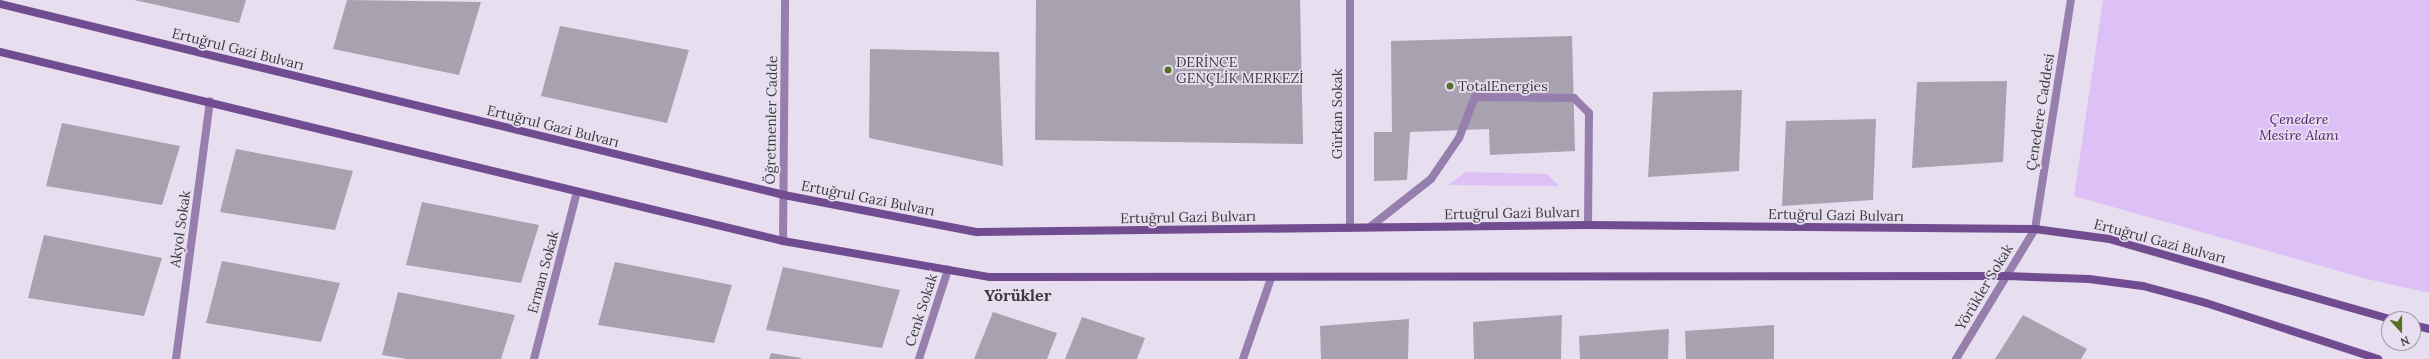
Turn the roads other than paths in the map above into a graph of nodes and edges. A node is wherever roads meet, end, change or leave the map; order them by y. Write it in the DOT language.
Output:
graph roads {
  1 [pos="785,0"];
  2 [pos="1350,0"];
  3 [pos="2070,0"];
  4 [pos="0,4"];
  5 [pos="0,52"];
  6 [pos="210,101"];
  7 [pos="577,192"];
  8 [pos="784,195"];
  9 [pos="1588,225"];
  10 [pos="1370,227"];
  11 [pos="1350,228"];
  12 [pos="2035,229"];
  13 [pos="783,241"];
  14 [pos="948,270"];
  15 [pos="2006,276"];
  16 [pos="1271,278"];
  17 [pos="2381,316"];
  18 [pos="176,359"];
  19 [pos="534,359"];
  20 [pos="919,359"];
  21 [pos="1242,359"];
  22 [pos="1956,359"];
  23 [pos="2378,359"];
  1 -- 8 [label="street, Öğretmenler Cadde"];
  2 -- 11 [label="street, Gürkan Sokak"];
  3 -- 12 [label="street, Çenedere Caddesi"];
  4 -- 8 [label="main road, Ertuğrul Gazi Bulvarı"];
  5 -- 6 [label="main road"];
  6 -- 7 [label="main road"];
  6 -- 18 [label="street, Akyol Sokak"];
  7 -- 13 [label="main road"];
  7 -- 19 [label="street, Erman Sokak"];
  8 -- 11 [label="main road, Ertuğrul Gazi Bulvarı"];
  8 -- 13 [label="street, Öğretmenler Cadde"];
  9 -- 10 [label="main road, Ertuğrul Gazi Bulvarı"];
  9 -- 10 [label="street"];
  9 -- 12 [label="main road, Ertuğrul Gazi Bulvarı"];
  10 -- 11 [label="main road, Ertuğrul Gazi Bulvarı"];
  12 -- 15 [label="street, Yörükler Sokak"];
  12 -- 17 [label="main road, Ertuğrul Gazi Bulvarı"];
  13 -- 14 [label="main road"];
  14 -- 16 [label="main road"];
  14 -- 20 [label="street, Cenk Sokak"];
  15 -- 16 [label="main road"];
  15 -- 22 [label="street, Yörükler Sokak"];
  15 -- 23 [label="main road"];
  16 -- 21 [label="street"];
}
